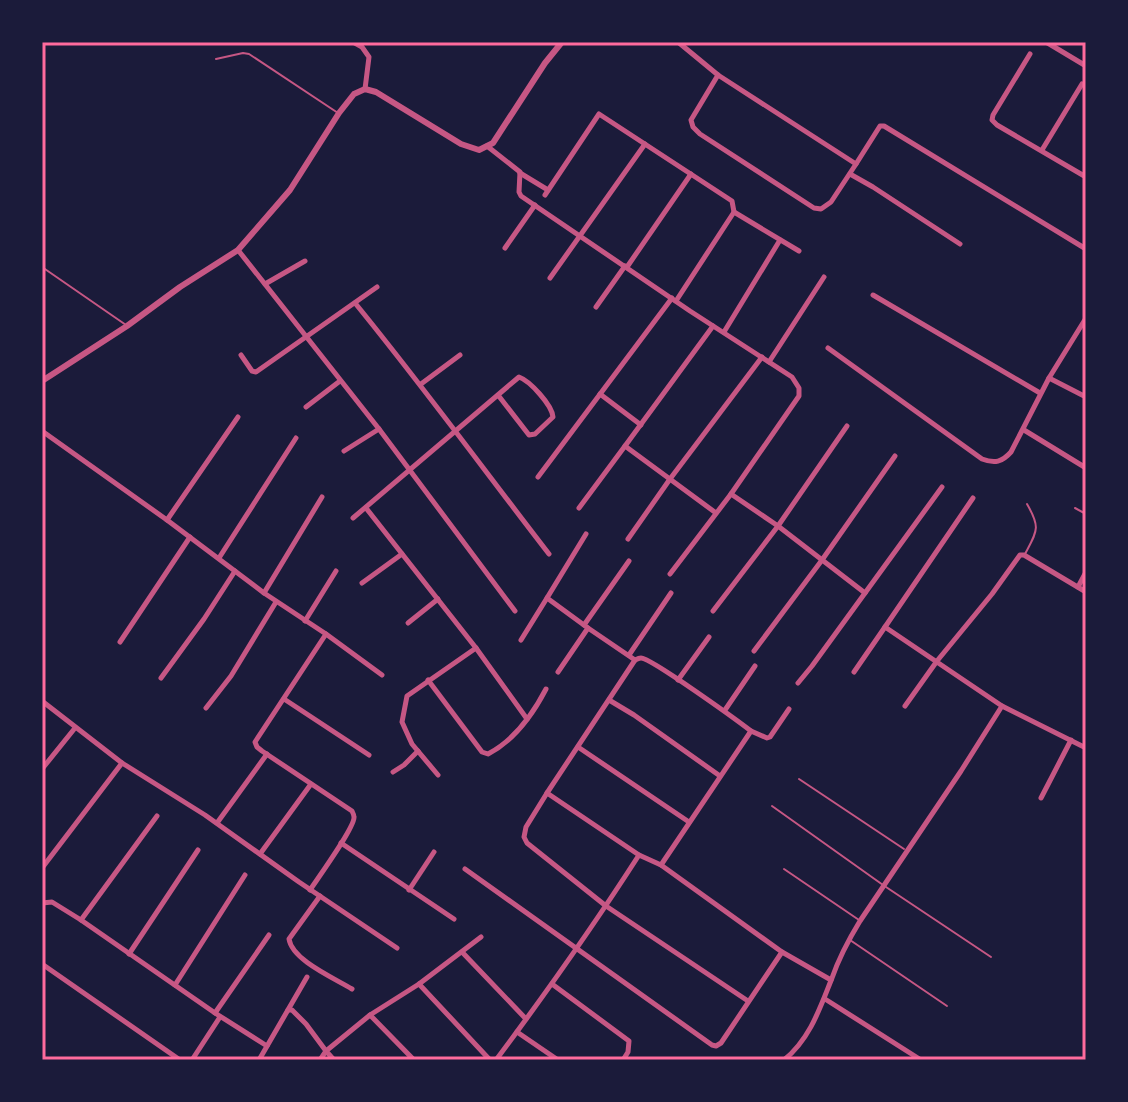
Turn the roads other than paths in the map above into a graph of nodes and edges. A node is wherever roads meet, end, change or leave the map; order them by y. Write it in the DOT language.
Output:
graph roads {
  1 [pos="353,42"];
  2 [pos="562,42"];
  3 [pos="678,42"];
  4 [pos="1046,42"];
  5 [pos="1030,54"];
  6 [pos="216,59"];
  7 [pos="1086,66"];
  8 [pos="718,75"];
  9 [pos="1082,84"];
  10 [pos="365,89"];
  11 [pos="339,113"];
  12 [pos="645,144"];
  13 [pos="487,146"];
  14 [pos="1042,150"];
  15 [pos="856,164"];
  16 [pos="520,172"];
  17 [pos="691,174"];
  18 [pos="850,174"];
  19 [pos="1086,177"];
  20 [pos="535,205"];
  21 [pos="734,212"];
  22 [pos="581,236"];
  23 [pos="780,240"];
  24 [pos="960,244"];
  25 [pos="505,248"];
  26 [pos="1086,249"];
  27 [pos="238,250"];
  28 [pos="799,251"];
  29 [pos="305,261"];
  30 [pos="42,267"];
  31 [pos="626,267"];
  32 [pos="824,277"];
  33 [pos="550,278"];
  34 [pos="265,284"];
  35 [pos="377,287"];
  36 [pos="873,295"];
  37 [pos="674,300"];
  38 [pos="355,303"];
  39 [pos="596,307"];
  40 [pos="1086,318"];
  41 [pos="127,326"];
  42 [pos="713,326"];
  43 [pos="724,332"];
  44 [pos="306,338"];
  45 [pos="828,348"];
  46 [pos="241,355"];
  47 [pos="460,355"];
  48 [pos="762,357"];
  49 [pos="769,362"];
  50 [pos="1049,378"];
  51 [pos="42,381"];
  52 [pos="340,381"];
  53 [pos="421,384"];
  54 [pos="1040,393"];
  55 [pos="600,394"];
  56 [pos="498,395"];
  57 [pos="1086,397"];
  58 [pos="306,407"];
  59 [pos="238,417"];
  60 [pos="641,425"];
  61 [pos="847,426"];
  62 [pos="379,429"];
  63 [pos="1024,430"];
  64 [pos="42,431"];
  65 [pos="455,432"];
  66 [pos="296,438"];
  67 [pos="625,446"];
  68 [pos="344,451"];
  69 [pos="895,456"];
  70 [pos="1086,468"];
  71 [pos="409,471"];
  72 [pos="538,477"];
  73 [pos="670,479"];
  74 [pos="942,487"];
  75 [pos="731,494"];
  76 [pos="322,497"];
  77 [pos="973,498"];
  78 [pos="1027,504"];
  79 [pos="366,508"];
  80 [pos="579,508"];
  81 [pos="1075,508"];
  82 [pos="716,513"];
  83 [pos="1086,514"];
  84 [pos="353,518"];
  85 [pos="167,520"];
  86 [pos="778,526"];
  87 [pos="586,534"];
  88 [pos="190,537"];
  89 [pos="628,539"];
  90 [pos="402,554"];
  91 [pos="549,554"];
  92 [pos="1024,555"];
  93 [pos="219,558"];
  94 [pos="822,560"];
  95 [pos="629,561"];
  96 [pos="235,571"];
  97 [pos="336,571"];
  98 [pos="1086,572"];
  99 [pos="670,574"];
  100 [pos="362,583"];
  101 [pos="1078,587"];
  102 [pos="1086,592"];
  103 [pos="264,593"];
  104 [pos="671,593"];
  105 [pos="865,593"];
  106 [pos="547,598"];
  107 [pos="438,599"];
  108 [pos="276,602"];
  109 [pos="515,611"];
  110 [pos="713,611"];
  111 [pos="305,621"];
  112 [pos="408,623"];
  113 [pos="586,626"];
  114 [pos="885,627"];
  115 [pos="326,634"];
  116 [pos="709,637"];
  117 [pos="521,640"];
  118 [pos="120,642"];
  119 [pos="476,648"];
  120 [pos="754,651"];
  121 [pos="629,655"];
  122 [pos="635,660"];
  123 [pos="937,661"];
  124 [pos="755,666"];
  125 [pos="558,672"];
  126 [pos="854,672"];
  127 [pos="382,675"];
  128 [pos="161,678"];
  129 [pos="428,680"];
  130 [pos="678,680"];
  131 [pos="798,683"];
  132 [pos="546,689"];
  133 [pos="284,699"];
  134 [pos="609,700"];
  135 [pos="42,701"];
  136 [pos="905,706"];
  137 [pos="1002,706"];
  138 [pos="206,708"];
  139 [pos="789,709"];
  140 [pos="725,710"];
  141 [pos="527,719"];
  142 [pos="75,728"];
  143 [pos="751,731"];
  144 [pos="1071,740"];
  145 [pos="578,747"];
  146 [pos="1086,748"];
  147 [pos="418,751"];
  148 [pos="267,754"];
  149 [pos="369,755"];
  150 [pos="122,763"];
  151 [pos="42,769"];
  152 [pos="393,772"];
  153 [pos="438,775"];
  154 [pos="720,776"];
  155 [pos="799,779"];
  156 [pos="311,784"];
  157 [pos="547,793"];
  158 [pos="1041,798"];
  159 [pos="772,806"];
  160 [pos="157,816"];
  161 [pos="689,822"];
  162 [pos="217,823"];
  163 [pos="341,843"];
  164 [pos="198,850"];
  165 [pos="907,851"];
  166 [pos="434,852"];
  167 [pos="260,854"];
  168 [pos="639,855"];
  169 [pos="661,865"];
  170 [pos="42,868"];
  171 [pos="465,869"];
  172 [pos="784,869"];
  173 [pos="245,875"];
  174 [pos="883,885"];
  175 [pos="310,890"];
  176 [pos="409,890"];
  177 [pos="320,896"];
  178 [pos="42,903"];
  179 [pos="606,906"];
  180 [pos="454,919"];
  181 [pos="81,920"];
  182 [pos="860,921"];
  183 [pos="269,935"];
  184 [pos="481,937"];
  185 [pos="849,939"];
  186 [pos="397,948"];
  187 [pos="576,948"];
  188 [pos="462,952"];
  189 [pos="782,952"];
  190 [pos="129,954"];
  191 [pos="991,957"];
  192 [pos="42,964"];
  193 [pos="307,977"];
  194 [pos="831,980"];
  195 [pos="419,984"];
  196 [pos="552,984"];
  197 [pos="175,985"];
  198 [pos="352,989"];
  199 [pos="825,999"];
  200 [pos="748,1001"];
  201 [pos="947,1006"];
  202 [pos="287,1011"];
  203 [pos="217,1015"];
  204 [pos="370,1015"];
  205 [pos="526,1019"];
  206 [pos="517,1032"];
  207 [pos="267,1046"];
  208 [pos="326,1051"];
  209 [pos="180,1060"];
  210 [pos="192,1060"];
  211 [pos="259,1060"];
  212 [pos="320,1060"];
  213 [pos="334,1060"];
  214 [pos="414,1060"];
  215 [pos="493,1060"];
  216 [pos="558,1060"];
  217 [pos="623,1060"];
  218 [pos="784,1060"];
  219 [pos="921,1060"];
  1 -- 10 [label="street"];
  2 -- 13 [label="street"];
  3 -- 8 [label="street"];
  4 -- 7 [label="street"];
  5 -- 14 [label="street"];
  6 -- 11 [label="lane"];
  8 -- 15 [label="street"];
  8 -- 18 [label="street"];
  9 -- 14 [label="street"];
  10 -- 11 [label="street"];
  10 -- 13 [label="street"];
  11 -- 27 [label="street"];
  12 -- 16 [label="street"];
  12 -- 17 [label="street"];
  12 -- 22 [label="street"];
  13 -- 16 [label="street"];
  14 -- 19 [label="street"];
  15 -- 18 [label="street"];
  15 -- 26 [label="street"];
  16 -- 20 [label="street"];
  17 -- 21 [label="street"];
  17 -- 31 [label="street"];
  18 -- 24 [label="street"];
  20 -- 22 [label="street"];
  20 -- 25 [label="street"];
  21 -- 23 [label="street"];
  21 -- 37 [label="street"];
  22 -- 31 [label="street"];
  22 -- 33 [label="street"];
  23 -- 28 [label="street"];
  23 -- 43 [label="street"];
  27 -- 34 [label="street"];
  27 -- 41 [label="street"];
  29 -- 34 [label="street"];
  30 -- 41 [label="lane"];
  31 -- 37 [label="street"];
  31 -- 39 [label="street"];
  32 -- 49 [label="street"];
  34 -- 44 [label="street"];
  35 -- 38 [label="street"];
  36 -- 54 [label="street"];
  37 -- 42 [label="street"];
  37 -- 55 [label="street"];
  38 -- 44 [label="street"];
  38 -- 53 [label="street"];
  40 -- 50 [label="street"];
  41 -- 51 [label="street"];
  42 -- 43 [label="street"];
  42 -- 60 [label="street"];
  43 -- 48 [label="street"];
  44 -- 46 [label="street"];
  44 -- 52 [label="street"];
  45 -- 63 [label="street"];
  47 -- 53 [label="street"];
  48 -- 49 [label="street"];
  48 -- 73 [label="street"];
  49 -- 75 [label="street"];
  50 -- 54 [label="street"];
  50 -- 57 [label="street"];
  52 -- 58 [label="street"];
  52 -- 62 [label="street"];
  53 -- 65 [label="street"];
  54 -- 63 [label="street"];
  55 -- 60 [label="street"];
  55 -- 72 [label="street"];
  56 -- 56 [label="street"];
  56 -- 65 [label="street"];
  59 -- 85 [label="street"];
  60 -- 67 [label="street"];
  61 -- 86 [label="street"];
  62 -- 68 [label="street"];
  62 -- 71 [label="street"];
  63 -- 70 [label="street"];
  64 -- 85 [label="street"];
  65 -- 71 [label="street"];
  65 -- 91 [label="street"];
  66 -- 93 [label="street"];
  67 -- 73 [label="street"];
  67 -- 80 [label="street"];
  69 -- 94 [label="street"];
  71 -- 79 [label="street"];
  71 -- 109 [label="street"];
  73 -- 82 [label="street"];
  73 -- 89 [label="street"];
  74 -- 105 [label="street"];
  75 -- 82 [label="street"];
  75 -- 86 [label="street"];
  76 -- 103 [label="street"];
  77 -- 114 [label="street"];
  78 -- 92 [label="lane"];
  79 -- 84 [label="street"];
  79 -- 90 [label="street"];
  81 -- 83 [label="lane"];
  82 -- 99 [label="street"];
  85 -- 88 [label="street"];
  86 -- 94 [label="street"];
  86 -- 110 [label="street"];
  87 -- 106 [label="street"];
  88 -- 93 [label="street"];
  88 -- 118 [label="street"];
  90 -- 100 [label="street"];
  90 -- 107 [label="street"];
  92 -- 101 [label="street"];
  92 -- 123 [label="street"];
  93 -- 96 [label="street"];
  94 -- 105 [label="street"];
  94 -- 120 [label="street"];
  95 -- 113 [label="street"];
  96 -- 103 [label="street"];
  96 -- 128 [label="street"];
  97 -- 111 [label="street"];
  98 -- 101 [label="street"];
  101 -- 102 [label="street"];
  103 -- 108 [label="street"];
  104 -- 121 [label="street"];
  105 -- 131 [label="street"];
  106 -- 113 [label="street"];
  106 -- 117 [label="street"];
  107 -- 112 [label="street"];
  107 -- 119 [label="street"];
  108 -- 111 [label="street"];
  108 -- 138 [label="street"];
  111 -- 115 [label="street"];
  113 -- 121 [label="street"];
  113 -- 125 [label="street"];
  114 -- 123 [label="street"];
  114 -- 126 [label="street"];
  115 -- 127 [label="street"];
  115 -- 133 [label="street"];
  116 -- 130 [label="street"];
  119 -- 129 [label="street"];
  119 -- 141 [label="street"];
  121 -- 122 [label="street"];
  122 -- 130 [label="street"];
  122 -- 134 [label="street"];
  123 -- 136 [label="street"];
  123 -- 137 [label="street"];
  124 -- 140 [label="street"];
  129 -- 141 [label="street"];
  129 -- 147 [label="street"];
  130 -- 140 [label="street"];
  132 -- 141 [label="street"];
  133 -- 148 [label="street"];
  133 -- 149 [label="street"];
  134 -- 145 [label="street"];
  134 -- 154 [label="street"];
  135 -- 142 [label="street"];
  137 -- 144 [label="street"];
  137 -- 165 [label="street"];
  139 -- 143 [label="street"];
  140 -- 143 [label="street"];
  142 -- 150 [label="street"];
  142 -- 151 [label="street"];
  143 -- 154 [label="street"];
  144 -- 146 [label="street"];
  144 -- 158 [label="street"];
  145 -- 157 [label="street"];
  145 -- 161 [label="street"];
  147 -- 152 [label="street"];
  147 -- 153 [label="street"];
  148 -- 156 [label="street"];
  148 -- 162 [label="street"];
  150 -- 162 [label="street"];
  150 -- 170 [label="street"];
  154 -- 161 [label="street"];
  155 -- 165 [label="lane"];
  156 -- 163 [label="street"];
  156 -- 167 [label="street"];
  157 -- 168 [label="street"];
  157 -- 179 [label="street"];
  159 -- 174 [label="lane"];
  160 -- 181 [label="street"];
  161 -- 169 [label="street"];
  162 -- 167 [label="street"];
  163 -- 175 [label="street"];
  163 -- 176 [label="street"];
  164 -- 190 [label="street"];
  165 -- 174 [label="street"];
  166 -- 176 [label="street"];
  167 -- 175 [label="street"];
  168 -- 169 [label="street"];
  168 -- 179 [label="street"];
  169 -- 189 [label="street"];
  171 -- 187 [label="street"];
  172 -- 182 [label="lane"];
  173 -- 197 [label="street"];
  174 -- 182 [label="street"];
  174 -- 191 [label="lane"];
  175 -- 177 [label="street"];
  176 -- 180 [label="street"];
  177 -- 186 [label="street"];
  177 -- 198 [label="street"];
  178 -- 181 [label="street"];
  179 -- 187 [label="street"];
  179 -- 200 [label="street"];
  181 -- 190 [label="street"];
  182 -- 185 [label="street"];
  183 -- 203 [label="street"];
  184 -- 188 [label="street"];
  185 -- 194 [label="street"];
  185 -- 201 [label="lane"];
  187 -- 196 [label="street"];
  187 -- 200 [label="street"];
  188 -- 195 [label="street"];
  188 -- 205 [label="street"];
  189 -- 194 [label="street"];
  189 -- 200 [label="street"];
  190 -- 197 [label="street"];
  192 -- 209 [label="street"];
  193 -- 202 [label="street"];
  194 -- 199 [label="street"];
  195 -- 204 [label="street"];
  195 -- 215 [label="street"];
  196 -- 205 [label="street"];
  196 -- 217 [label="street"];
  197 -- 203 [label="street"];
  199 -- 218 [label="street"];
  199 -- 219 [label="street"];
  202 -- 207 [label="street"];
  202 -- 208 [label="street"];
  203 -- 207 [label="street"];
  203 -- 210 [label="street"];
  204 -- 208 [label="street"];
  204 -- 214 [label="street"];
  205 -- 206 [label="street"];
  206 -- 215 [label="street"];
  206 -- 216 [label="street"];
  207 -- 211 [label="street"];
  208 -- 212 [label="street"];
  208 -- 213 [label="street"];
}
